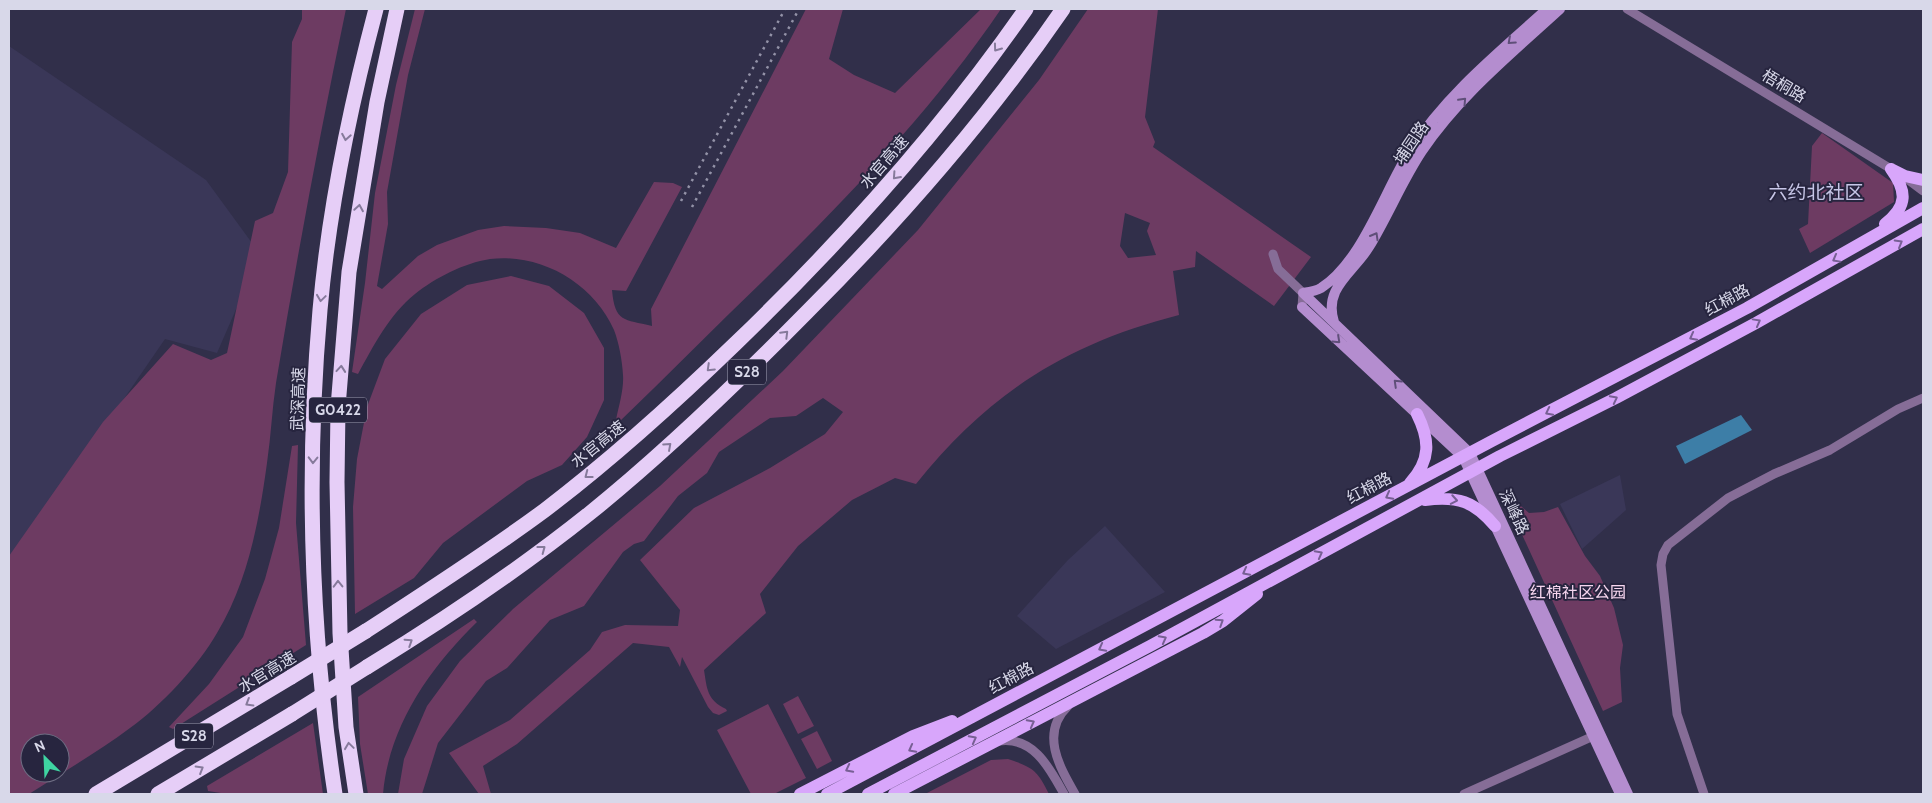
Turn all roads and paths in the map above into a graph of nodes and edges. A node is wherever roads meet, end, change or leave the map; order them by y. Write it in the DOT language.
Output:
graph roads {
  1 [pos="368,9"];
  2 [pos="376,9"];
  3 [pos="397,9"];
  4 [pos="1026,9"];
  5 [pos="1063,9"];
  6 [pos="1547,9"];
  7 [pos="1560,9"];
  8 [pos="1627,9"];
  9 [pos="355,89"];
  10 [pos="1891,169"];
  11 [pos="1923,180"];
  12 [pos="1923,191"];
  13 [pos="1923,208"];
  14 [pos="1923,229"];
  15 [pos="1856,247"];
  16 [pos="1273,254"];
  17 [pos="1303,293"];
  18 [pos="1302,307"];
  19 [pos="1334,323"];
  20 [pos="1923,398"];
  21 [pos="1417,414"];
  22 [pos="1466,455"];
  23 [pos="1474,470"];
  24 [pos="1407,486"];
  25 [pos="1406,507"];
  26 [pos="1495,526"];
  27 [pos="1276,578"];
  28 [pos="1078,698"];
  29 [pos="990,708"];
  30 [pos="1596,735"];
  31 [pos="996,741"];
  32 [pos="96,794"];
  33 [pos="158,794"];
  34 [pos="335,794"];
  35 [pos="356,794"];
  36 [pos="800,794"];
  37 [pos="827,794"];
  38 [pos="868,794"];
  39 [pos="894,794"];
  40 [pos="1064,794"];
  41 [pos="1075,794"];
  42 [pos="1464,794"];
  43 [pos="1620,794"];
  44 [pos="1628,794"];
  45 [pos="1704,794"];
  1 -- 9 [label="highway"];
  2 -- 9 [label="highway, 武深高速 / G0422"];
  35 -- 3 [label="highway, G0422, one-way"];
  4 -- 32 [label="highway, 水官高速 / S28, one-way, bridge"];
  33 -- 5 [label="highway, S28, one-way, bridge"];
  6 -- 17 [label="street, 埔园路, one-way"];
  19 -- 7 [label="street, 埔园路, one-way"];
  8 -- 10 [label="street, 梧桐路"];
  9 -- 34 [label="highway, 武深高速 / G0422, one-way"];
  10 -- 11 [label="main road"];
  10 -- 12 [label="street, 梧桐路"];
  10 -- 15 [label="main road"];
  13 -- 15 [label="main road, 红棉路"];
  23 -- 14 [label="main road, one-way"];
  15 -- 22 [label="main road, 红棉路, one-way"];
  16 -- 17 [label="street, 深峰路"];
  17 -- 18 [label="street, 深峰路"];
  17 -- 19 [label="street, 深峰路"];
  18 -- 21 [label="street, 深峰路, one-way"];
  22 -- 19 [label="street, 深峰路, one-way"];
  20 -- 45 [label="street"];
  21 -- 22 [label="street, 深峰路"];
  21 -- 24 [label="main road"];
  22 -- 23 [label="street, 深峰路"];
  22 -- 24 [label="main road, 红棉路"];
  23 -- 25 [label="main road"];
  23 -- 26 [label="street, 深峰路"];
  23 -- 30 [label="street, 深峰路"];
  24 -- 29 [label="main road, 红棉路, one-way"];
  25 -- 26 [label="main road, one-way"];
  27 -- 25 [label="main road, one-way"];
  26 -- 30 [label="street, 深峰路"];
  28 -- 27 [label="main road, one-way"];
  38 -- 27 [label="main road, one-way"];
  31 -- 28 [label="main road, one-way"];
  28 -- 41 [label="street"];
  29 -- 36 [label="main road, one-way"];
  29 -- 37 [label="main road, 红棉路, one-way"];
  30 -- 42 [label="street"];
  30 -- 43 [label="street, 深峰路"];
  30 -- 44 [label="street, 深峰路"];
  31 -- 39 [label="main road"];
  31 -- 40 [label="street"];
}
